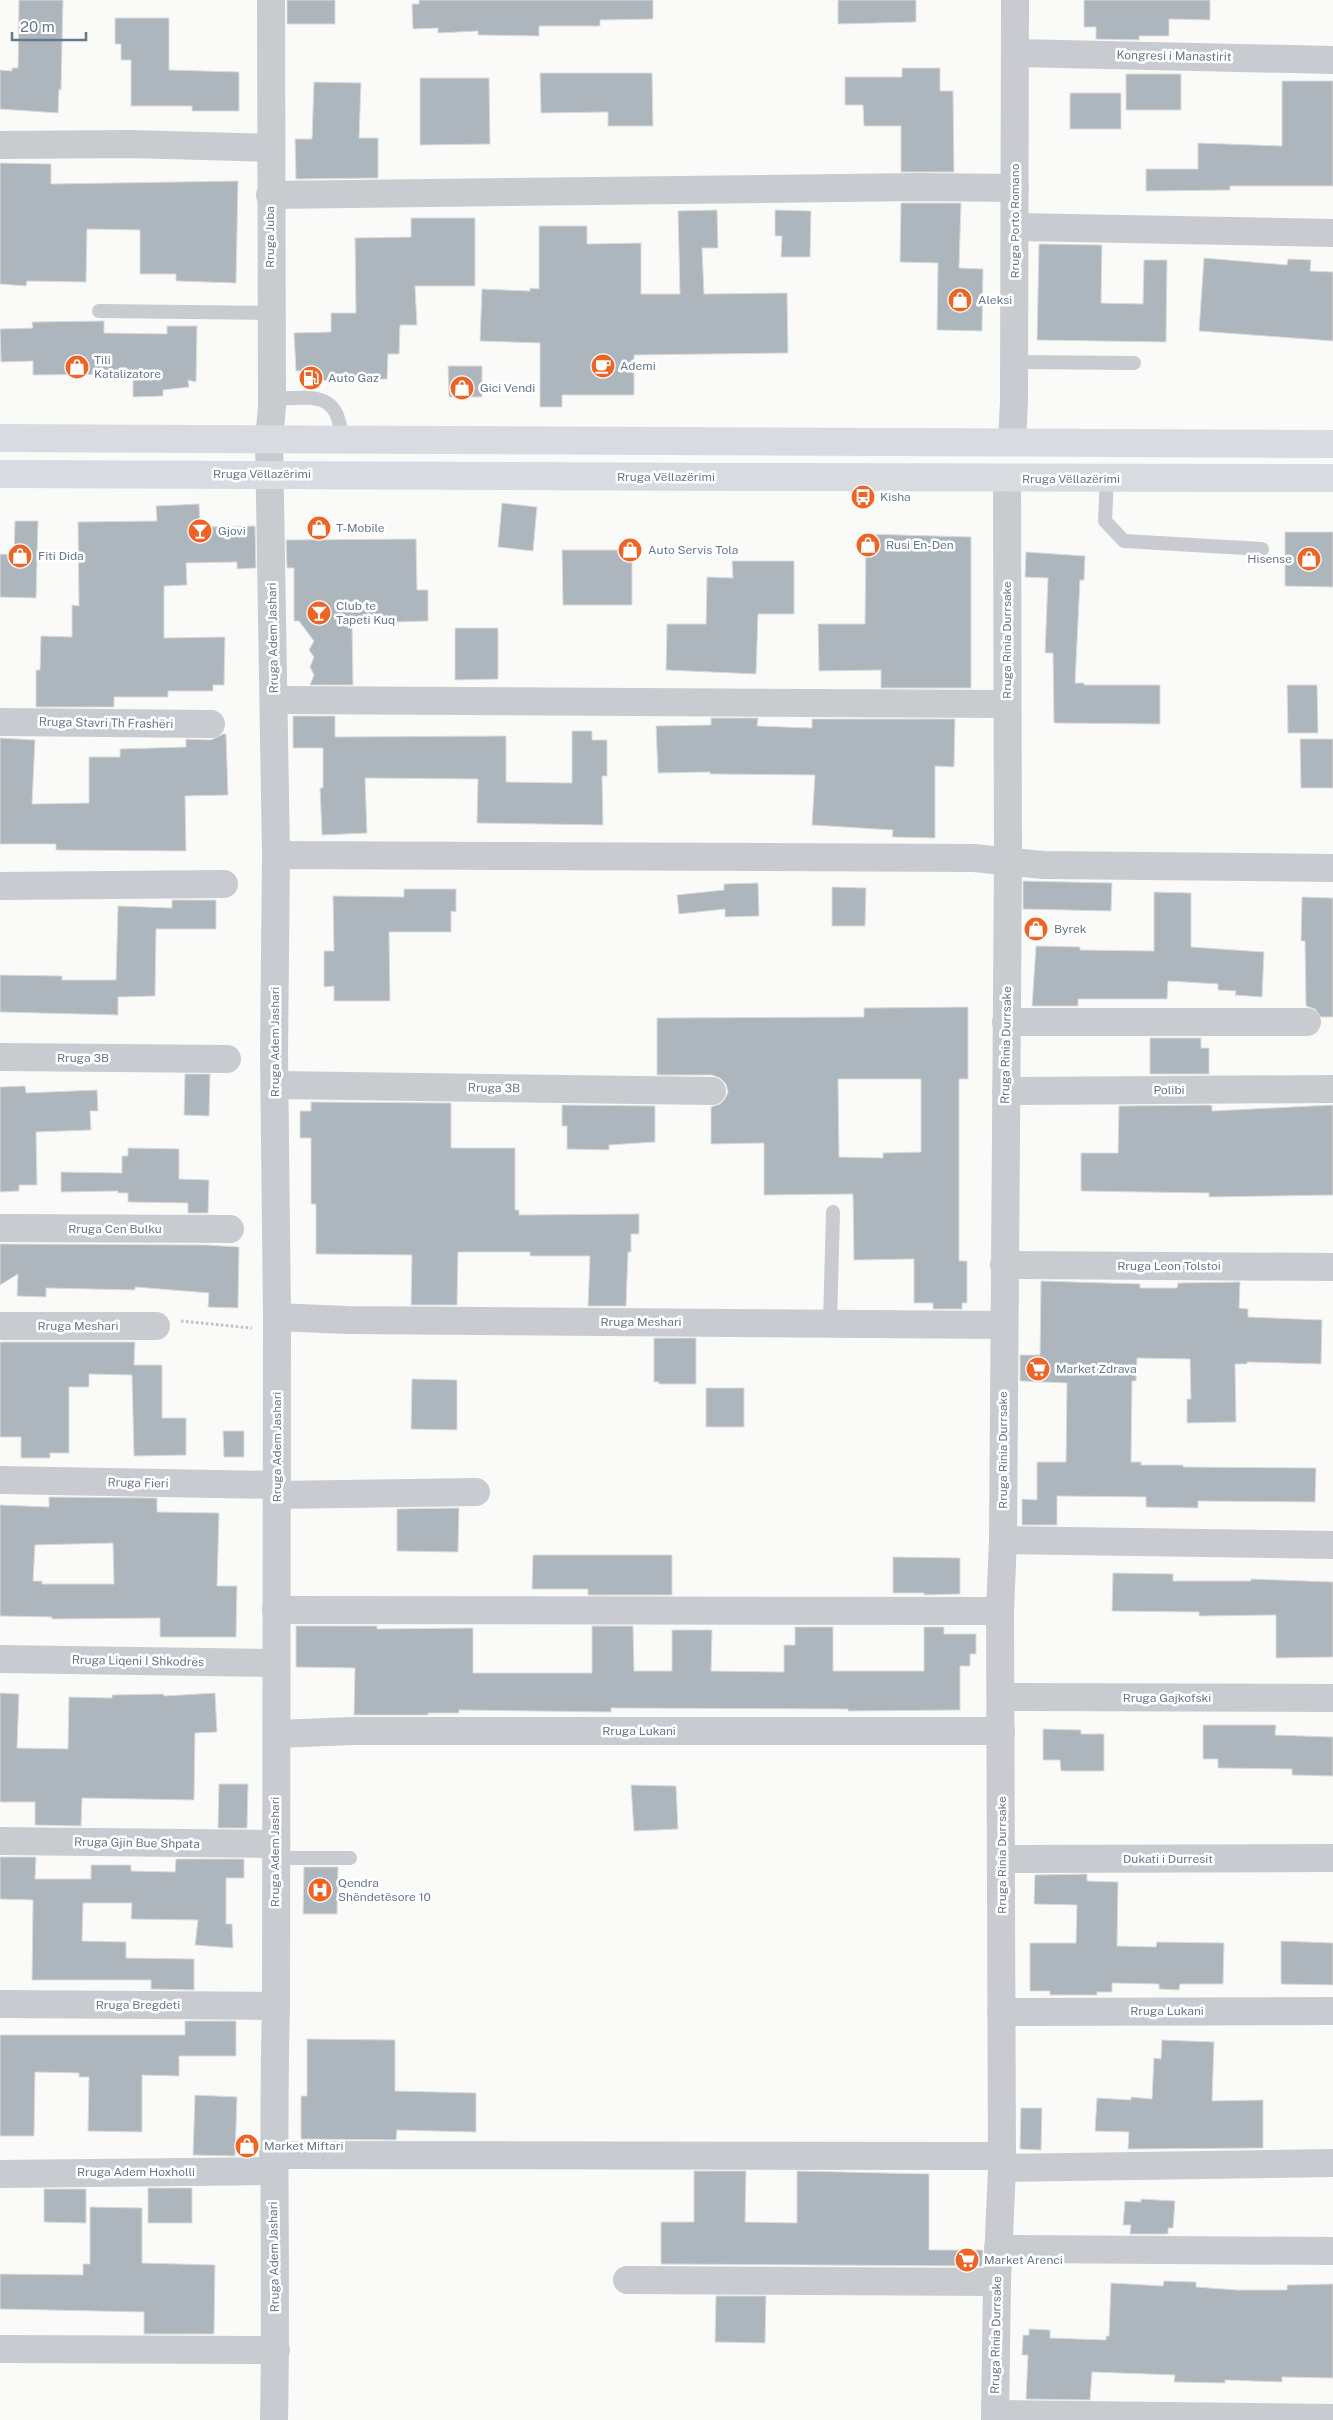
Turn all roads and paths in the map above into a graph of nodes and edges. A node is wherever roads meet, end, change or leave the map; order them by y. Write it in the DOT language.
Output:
graph roads {
  1 [pos="271,0"];
  2 [pos="1015,0"];
  3 [pos="1015,53"];
  4 [pos="1333,60"];
  5 [pos="0,145"];
  6 [pos="270,148"];
  7 [pos="1015,188"];
  8 [pos="270,195"];
  9 [pos="1015,227"];
  10 [pos="1333,233"];
  11 [pos="99,311"];
  12 [pos="270,313"];
  13 [pos="1014,362"];
  14 [pos="1134,364"];
  15 [pos="272,399"];
  16 [pos="0,438"];
  17 [pos="340,438"];
  18 [pos="269,439"];
  19 [pos="1012,442"];
  20 [pos="1333,444"];
  21 [pos="0,474"];
  22 [pos="270,475"];
  23 [pos="1333,478"];
  24 [pos="1007,479"];
  25 [pos="1108,479"];
  26 [pos="1262,549"];
  27 [pos="275,700"];
  28 [pos="1007,704"];
  29 [pos="0,722"];
  30 [pos="211,724"];
  31 [pos="276,855"];
  32 [pos="1008,862"];
  33 [pos="1333,868"];
  34 [pos="224,884"];
  35 [pos="0,886"];
  36 [pos="1006,1022"];
  37 [pos="1308,1022"];
  38 [pos="0,1057"];
  39 [pos="227,1059"];
  40 [pos="275,1085"];
  41 [pos="1333,1089"];
  42 [pos="712,1091"];
  43 [pos="1006,1091"];
  44 [pos="833,1212"];
  45 [pos="0,1228"];
  46 [pos="230,1229"];
  47 [pos="1004,1264"];
  48 [pos="1333,1267"];
  49 [pos="277,1323"];
  50 [pos="830,1324"];
  51 [pos="1004,1325"];
  52 [pos="0,1326"];
  53 [pos="156,1326"];
  54 [pos="0,1480"];
  55 [pos="276,1490"];
  56 [pos="476,1492"];
  57 [pos="1003,1540"];
  58 [pos="1333,1545"];
  59 [pos="276,1610"];
  60 [pos="1000,1611"];
  61 [pos="0,1659"];
  62 [pos="276,1663"];
  63 [pos="1001,1697"];
  64 [pos="1333,1698"];
  65 [pos="1001,1731"];
  66 [pos="277,1734"];
  67 [pos="0,1841"];
  68 [pos="275,1851"];
  69 [pos="350,1858"];
  70 [pos="1333,1858"];
  71 [pos="1002,1859"];
  72 [pos="0,2004"];
  73 [pos="276,2006"];
  74 [pos="1333,2011"];
  75 [pos="1001,2012"];
  76 [pos="1002,2162"];
  77 [pos="273,2163"];
  78 [pos="1333,2163"];
  79 [pos="0,2174"];
  80 [pos="998,2249"];
  81 [pos="1333,2251"];
  82 [pos="627,2280"];
  83 [pos="997,2282"];
  84 [pos="0,2349"];
  85 [pos="276,2350"];
  86 [pos="995,2417"];
  87 [pos="1333,2418"];
  88 [pos="274,2420"];
  1 -- 6 [label="street, Rruga Juba"];
  2 -- 3 [label="street, Rruga Porto Romano"];
  3 -- 4 [label="street, Kongresi i Manastirit"];
  3 -- 7 [label="street, Rruga Porto Romano"];
  5 -- 6 [label="street"];
  6 -- 8 [label="street, Rruga Juba"];
  7 -- 8 [label="street"];
  7 -- 9 [label="street, Rruga Porto Romano"];
  8 -- 12 [label="street, Rruga Juba"];
  9 -- 10 [label="street"];
  9 -- 13 [label="street, Rruga Porto Romano"];
  11 -- 12 [label="lane"];
  12 -- 15 [label="street, Rruga Juba"];
  13 -- 14 [label="lane"];
  13 -- 19 [label="street, Rruga Porto Romano"];
  15 -- 17 [label="lane"];
  15 -- 18 [label="street, Rruga Juba"];
  16 -- 18 [label="main road"];
  17 -- 18 [label="main road"];
  17 -- 19 [label="main road"];
  18 -- 22 [label="street, Rruga Juba"];
  19 -- 20 [label="main road"];
  21 -- 22 [label="main road, Rruga Vëllazërimi"];
  22 -- 24 [label="main road, Rruga Vëllazërimi"];
  22 -- 27 [label="street, Rruga Adem Jashari"];
  23 -- 25 [label="main road, Rruga Vëllazërimi"];
  24 -- 25 [label="main road, Rruga Vëllazërimi"];
  24 -- 28 [label="street, Rruga Rinia Durrsake"];
  25 -- 26 [label="lane"];
  27 -- 28 [label="street"];
  27 -- 31 [label="street, Rruga Adem Jashari"];
  28 -- 32 [label="street, Rruga Rinia Durrsake"];
  29 -- 30 [label="street, Rruga Stavri Th Frashëri"];
  31 -- 32 [label="street"];
  31 -- 40 [label="street, Rruga Adem Jashari"];
  32 -- 33 [label="street"];
  32 -- 36 [label="street, Rruga Rinia Durrsake"];
  34 -- 35 [label="street"];
  36 -- 37 [label="street"];
  36 -- 43 [label="street, Rruga Rinia Durrsake"];
  38 -- 39 [label="street, Rruga 3B"];
  40 -- 42 [label="street, Rruga 3B"];
  40 -- 49 [label="street, Rruga Adem Jashari"];
  41 -- 43 [label="street, Polibi"];
  43 -- 47 [label="street, Rruga Rinia Durrsake"];
  44 -- 50 [label="lane"];
  45 -- 46 [label="street, Rruga Cen Bulku"];
  47 -- 48 [label="street, Rruga Leon Tolstoi"];
  47 -- 51 [label="street, Rruga Rinia Durrsake"];
  49 -- 50 [label="street, Rruga Meshari"];
  49 -- 53 [label="path"];
  49 -- 55 [label="street, Rruga Adem Jashari"];
  50 -- 51 [label="street, Rruga Meshari"];
  51 -- 57 [label="street, Rruga Rinia Durrsake"];
  52 -- 53 [label="street, Rruga Meshari"];
  54 -- 55 [label="street, Rruga Fieri"];
  55 -- 56 [label="street, Rruga Fieri"];
  55 -- 59 [label="street, Rruga Adem Jashari"];
  57 -- 58 [label="street"];
  57 -- 60 [label="street, Rruga Rinia Durrsake"];
  59 -- 60 [label="street"];
  59 -- 62 [label="street, Rruga Adem Jashari"];
  60 -- 63 [label="street, Rruga Rinia Durrsake"];
  61 -- 62 [label="street, Rruga Liqeni I Shkodrës"];
  62 -- 66 [label="street, Rruga Adem Jashari"];
  63 -- 64 [label="street, Rruga Gajkofski"];
  63 -- 65 [label="street, Rruga Rinia Durrsake"];
  65 -- 66 [label="street, Rruga Lukani"];
  65 -- 71 [label="street, Rruga Rinia Durrsake"];
  66 -- 68 [label="street, Rruga Adem Jashari"];
  67 -- 68 [label="street, Rruga Gjin Bue Shpata"];
  68 -- 69 [label="lane"];
  68 -- 73 [label="street, Rruga Adem Jashari"];
  70 -- 71 [label="street, Dukati i Durresit"];
  71 -- 75 [label="street, Rruga Rinia Durrsake"];
  72 -- 73 [label="street, Rruga Bregdeti"];
  73 -- 77 [label="street, Rruga Adem Jashari"];
  74 -- 75 [label="street, Rruga Lukani"];
  75 -- 76 [label="street, Rruga Rinia Durrsake"];
  76 -- 77 [label="street, Rruga Adem Hoxholli"];
  76 -- 78 [label="street, Rruga Adem Hoxholli"];
  76 -- 80 [label="street, Rruga Rinia Durrsake"];
  77 -- 79 [label="street, Rruga Adem Hoxholli"];
  77 -- 85 [label="street, Rruga Adem Jashari"];
  80 -- 81 [label="street"];
  80 -- 83 [label="street, Rruga Rinia Durrsake"];
  82 -- 83 [label="street"];
  83 -- 86 [label="street, Rruga Rinia Durrsake"];
  84 -- 85 [label="street"];
  85 -- 88 [label="street, Rruga Adem Jashari"];
  86 -- 87 [label="street"];
}
